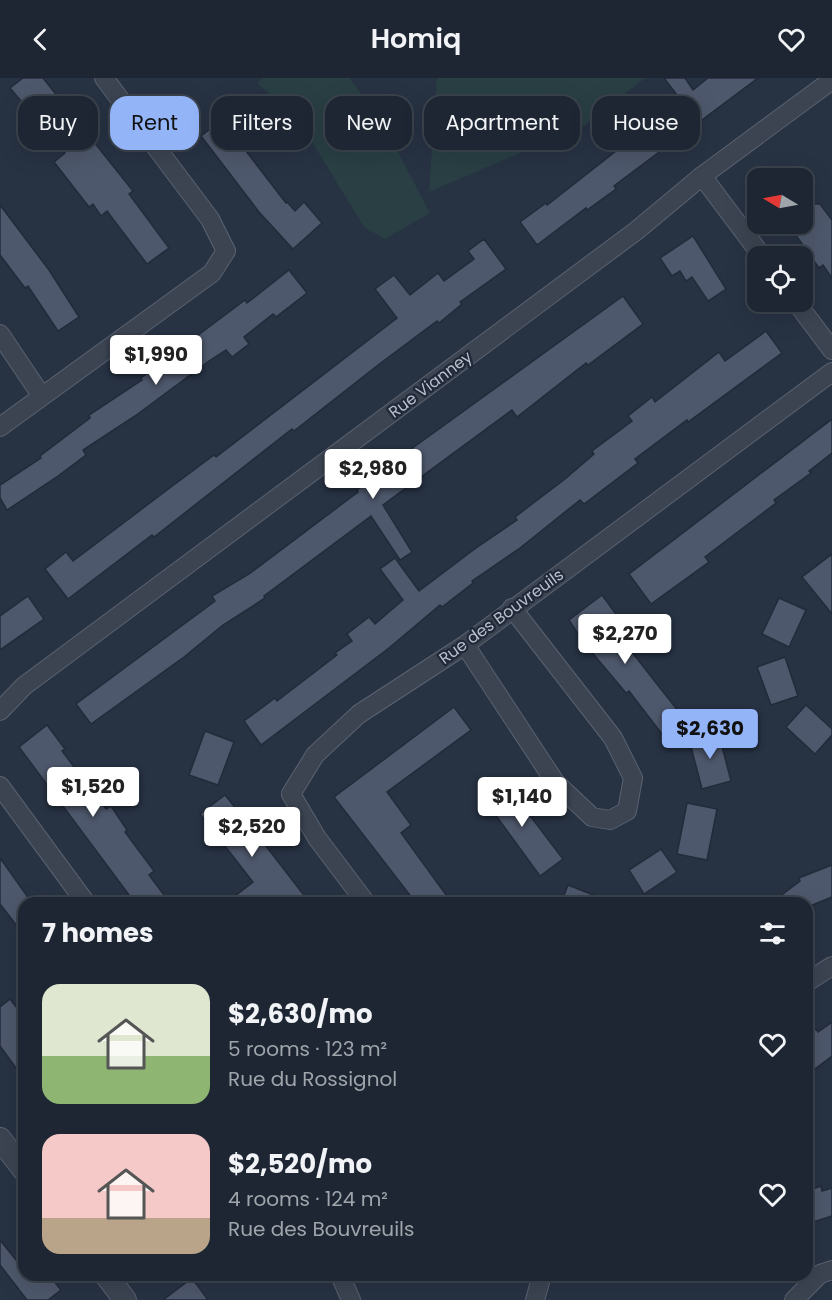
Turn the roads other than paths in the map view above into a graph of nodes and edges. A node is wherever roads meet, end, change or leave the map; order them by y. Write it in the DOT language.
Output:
graph roads {
  1 [pos="104,78"];
  2 [pos="832,80"];
  3 [pos="702,176"];
  4 [pos="754,246"];
  5 [pos="804,312"];
  6 [pos="0,334"];
  7 [pos="832,350"];
  8 [pos="832,372"];
  9 [pos="41,395"];
  10 [pos="3,418"];
  11 [pos="512,608"];
  12 [pos="465,645"];
  13 [pos="0,711"];
  14 [pos="0,786"];
  15 [pos="82,897"];
  16 [pos="361,897"];
  17 [pos="832,966"];
  18 [pos="813,978"];
  19 [pos="0,1139"];
  20 [pos="18,1162"];
  21 [pos="832,1270"];
  22 [pos="111,1281"];
  23 [pos="343,1281"];
  24 [pos="540,1281"];
  25 [pos="125,1300"];
  26 [pos="351,1300"];
  27 [pos="535,1300"];
  28 [pos="794,1300"];
  1 -- 9 [label="street"];
  2 -- 3 [label="street, Rue Vianney"];
  3 -- 4 [label="street"];
  3 -- 13 [label="street, Rue Vianney"];
  5 -- 7 [label="street"];
  6 -- 9 [label="street"];
  8 -- 11 [label="street, Rue des Bouvreuils"];
  9 -- 10 [label="street"];
  11 -- 12 [label="street, Rue des Bouvreuils"];
  11 -- 12 [label="street"];
  12 -- 16 [label="street, Rue des Bouvreuils"];
  14 -- 15 [label="street"];
  17 -- 18 [label="street"];
  19 -- 20 [label="street"];
  21 -- 28 [label="street"];
  22 -- 25 [label="street"];
  23 -- 26 [label="street"];
  24 -- 27 [label="street"];
}
